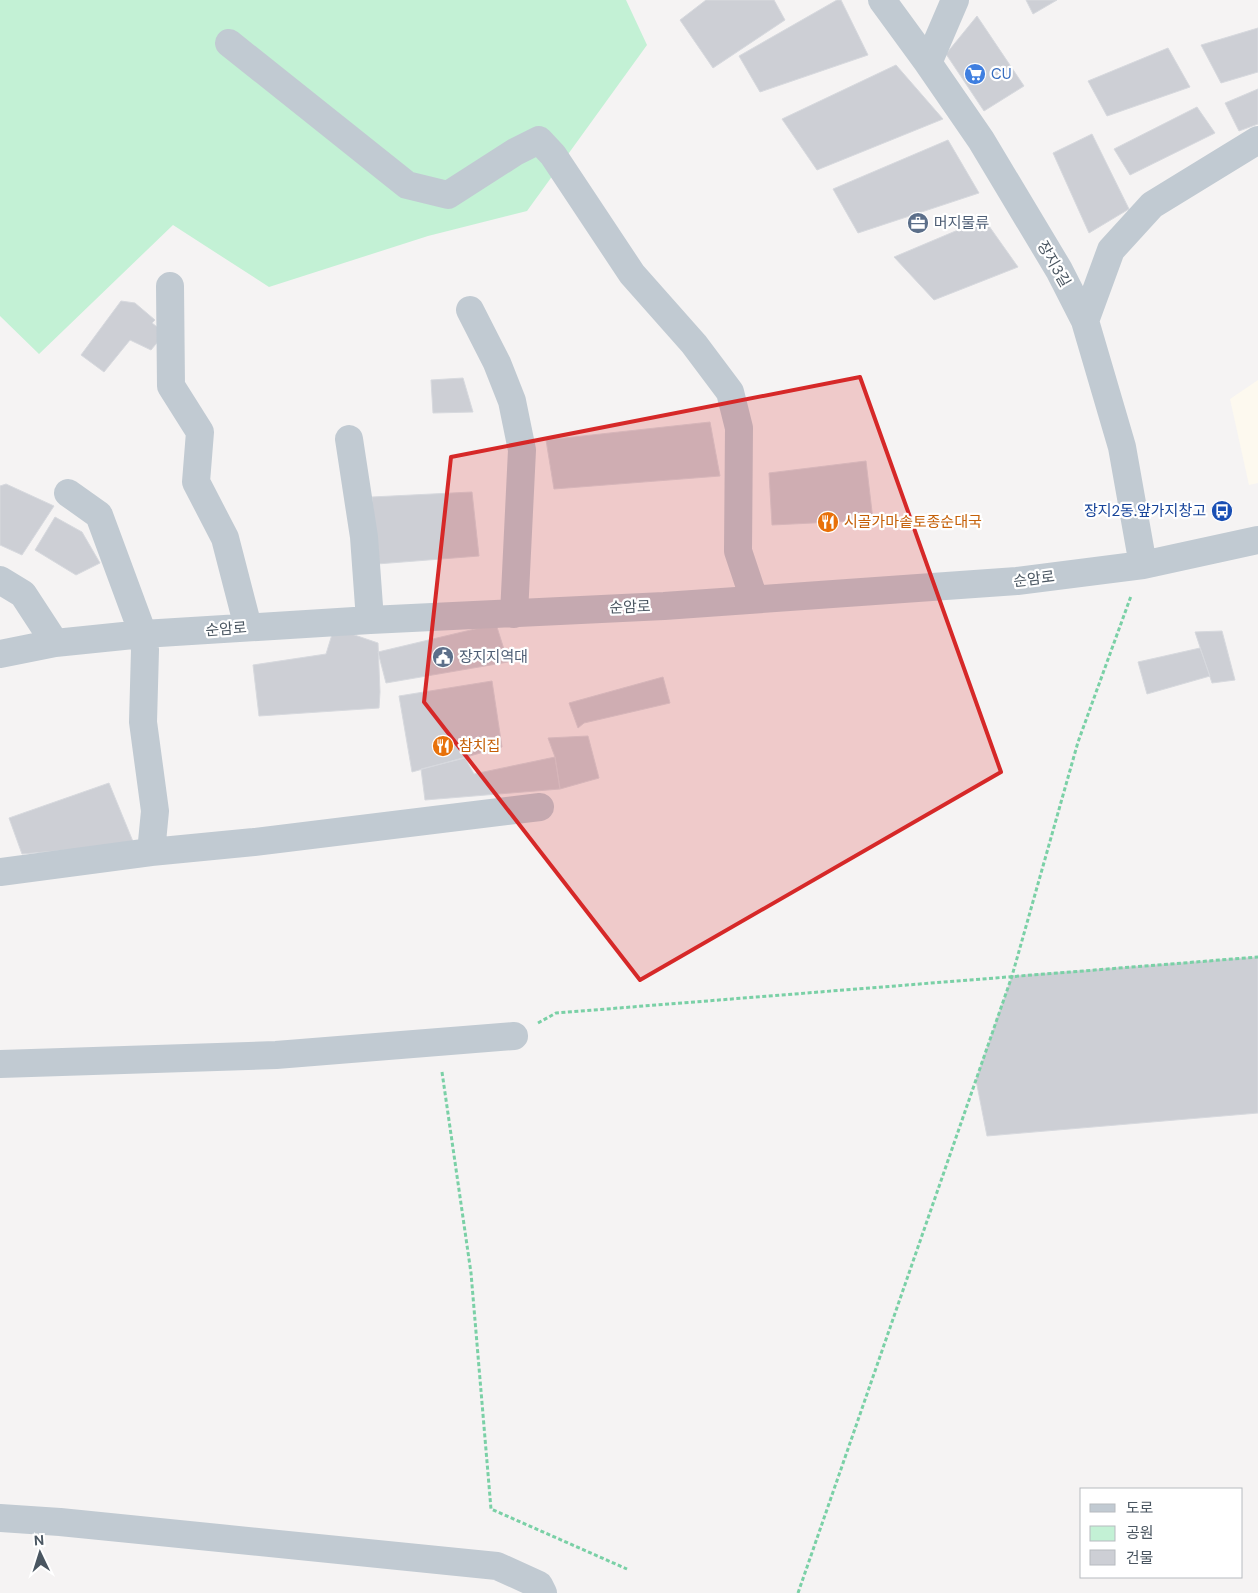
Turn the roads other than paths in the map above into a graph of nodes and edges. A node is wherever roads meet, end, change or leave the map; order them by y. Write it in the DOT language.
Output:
graph roads {
  1 [pos="882,0"];
  2 [pos="955,0"];
  3 [pos="229,43"];
  4 [pos="928,63"];
  5 [pos="1258,140"];
  6 [pos="170,286"];
  7 [pos="470,310"];
  8 [pos="1085,322"];
  9 [pos="349,439"];
  10 [pos="68,493"];
  11 [pos="1258,540"];
  12 [pos="1143,565"];
  13 [pos="0,580"];
  14 [pos="754,599"];
  15 [pos="514,614"];
  16 [pos="370,620"];
  17 [pos="248,627"];
  18 [pos="143,634"];
  19 [pos="55,643"];
  20 [pos="0,654"];
  21 [pos="540,807"];
  22 [pos="151,852"];
  23 [pos="0,872"];
  24 [pos="514,1036"];
  25 [pos="0,1064"];
  26 [pos="0,1518"];
  27 [pos="543,1593"];
  1 -- 4 [label="street, 장지3길"];
  2 -- 4 [label="street"];
  3 -- 14 [label="street"];
  4 -- 8 [label="street, 장지3길"];
  5 -- 8 [label="street"];
  6 -- 17 [label="street"];
  7 -- 15 [label="street"];
  8 -- 12 [label="street, 장지3길"];
  9 -- 16 [label="street"];
  10 -- 18 [label="street"];
  11 -- 12 [label="street, 순암로"];
  12 -- 14 [label="street, 순암로"];
  13 -- 19 [label="street"];
  14 -- 15 [label="street, 순암로"];
  15 -- 16 [label="street, 순암로"];
  16 -- 17 [label="street, 순암로"];
  17 -- 18 [label="street, 순암로"];
  18 -- 19 [label="street, 순암로"];
  18 -- 22 [label="street"];
  19 -- 20 [label="street, 순암로"];
  21 -- 22 [label="street"];
  22 -- 23 [label="street"];
  24 -- 25 [label="street"];
  26 -- 27 [label="street"];
}
